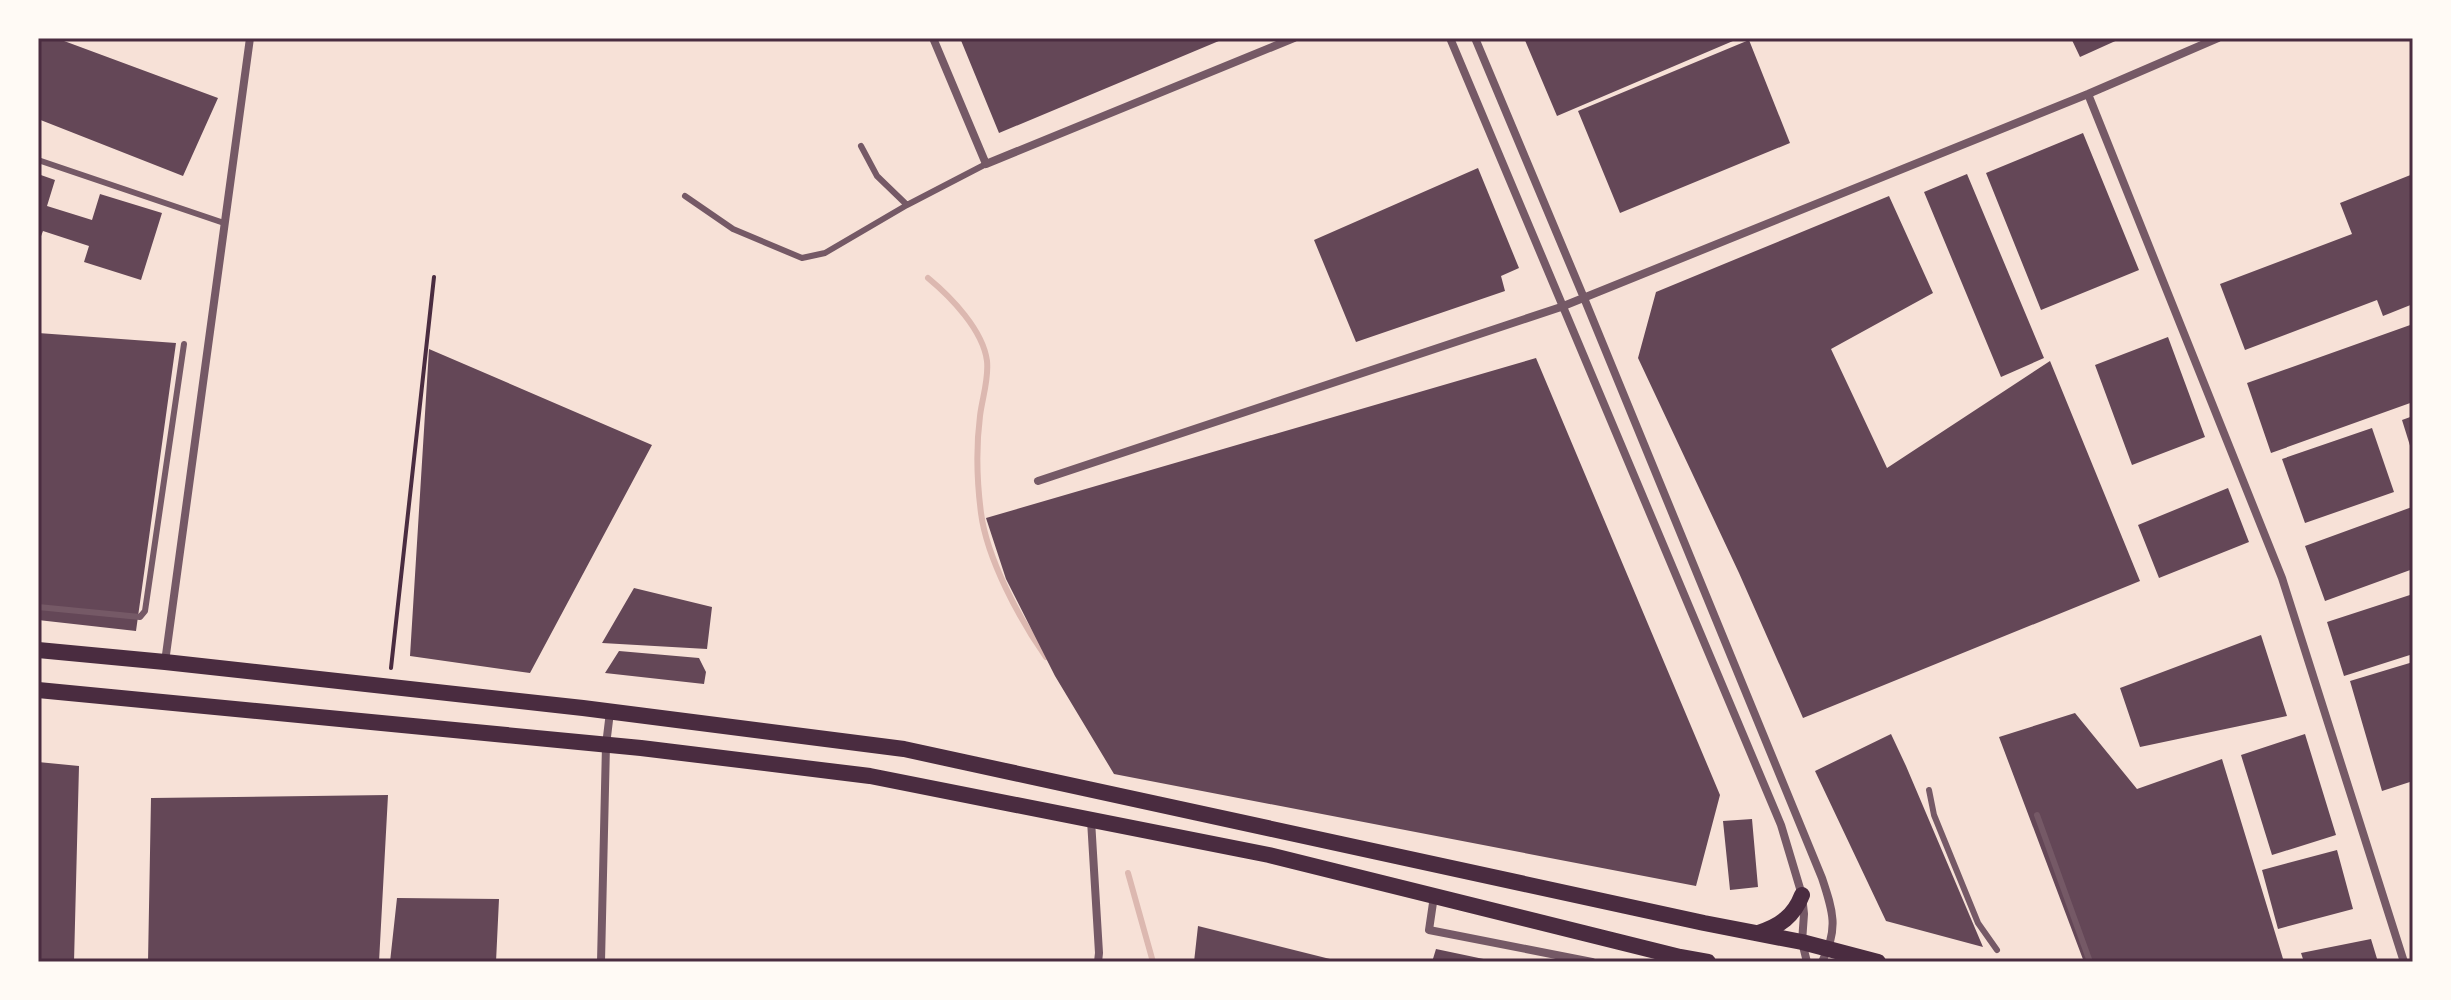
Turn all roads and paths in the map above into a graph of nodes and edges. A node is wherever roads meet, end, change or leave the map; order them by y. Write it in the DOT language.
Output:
graph roads {
  1 [pos="250,38"];
  2 [pos="933,38"];
  3 [pos="1294,38"];
  4 [pos="1450,38"];
  5 [pos="1475,38"];
  6 [pos="2218,38"];
  7 [pos="2088,94"];
  8 [pos="861,146"];
  9 [pos="38,160"];
  10 [pos="986,164"];
  11 [pos="685,196"];
  12 [pos="907,205"];
  13 [pos="224,223"];
  14 [pos="434,277"];
  15 [pos="1584,298"];
  16 [pos="1561,307"];
  17 [pos="184,344"];
  18 [pos="1038,481"];
  19 [pos="38,607"];
  20 [pos="38,650"];
  21 [pos="165,662"];
  22 [pos="389,687"];
  23 [pos="38,690"];
  24 [pos="610,712"];
  25 [pos="606,745"];
  26 [pos="1929,790"];
  27 [pos="2037,815"];
  28 [pos="1091,820"];
  29 [pos="1802,895"];
  30 [pos="1434,896"];
  31 [pos="1757,933"];
  32 [pos="1802,942"];
  33 [pos="1997,950"];
  34 [pos="1825,955"];
  35 [pos="1682,960"];
  36 [pos="601,962"];
  37 [pos="1098,962"];
  38 [pos="1592,962"];
  39 [pos="1708,962"];
  40 [pos="1807,962"];
  41 [pos="1878,962"];
  42 [pos="2090,962"];
  43 [pos="2404,962"];
  1 -- 13 [label="street"];
  2 -- 10 [label="street"];
  3 -- 10 [label="street"];
  4 -- 16 [label="street"];
  5 -- 15 [label="street"];
  6 -- 7 [label="street"];
  7 -- 15 [label="street"];
  7 -- 43 [label="street"];
  8 -- 12 [label="lane"];
  9 -- 13 [label="lane"];
  10 -- 12 [label="lane"];
  11 -- 12 [label="lane"];
  13 -- 21 [label="street"];
  14 -- 22 [label="path"];
  15 -- 16 [label="street"];
  15 -- 34 [label="street"];
  16 -- 18 [label="street"];
  16 -- 29 [label="street"];
  17 -- 19 [label="lane"];
  20 -- 21 [label="main road"];
  21 -- 22 [label="main road"];
  22 -- 24 [label="main road"];
  23 -- 25 [label="main road"];
  24 -- 25 [label="street"];
  24 -- 31 [label="main road"];
  25 -- 28 [label="main road"];
  25 -- 36 [label="street"];
  26 -- 33 [label="lane"];
  27 -- 42 [label="lane"];
  28 -- 30 [label="main road"];
  28 -- 37 [label="street"];
  29 -- 31 [label="main road"];
  29 -- 32 [label="street"];
  30 -- 35 [label="main road"];
  30 -- 38 [label="street"];
  31 -- 32 [label="main road"];
  32 -- 34 [label="main road"];
  32 -- 40 [label="street"];
  34 -- 41 [label="main road"];
  35 -- 39 [label="main road"];
}
